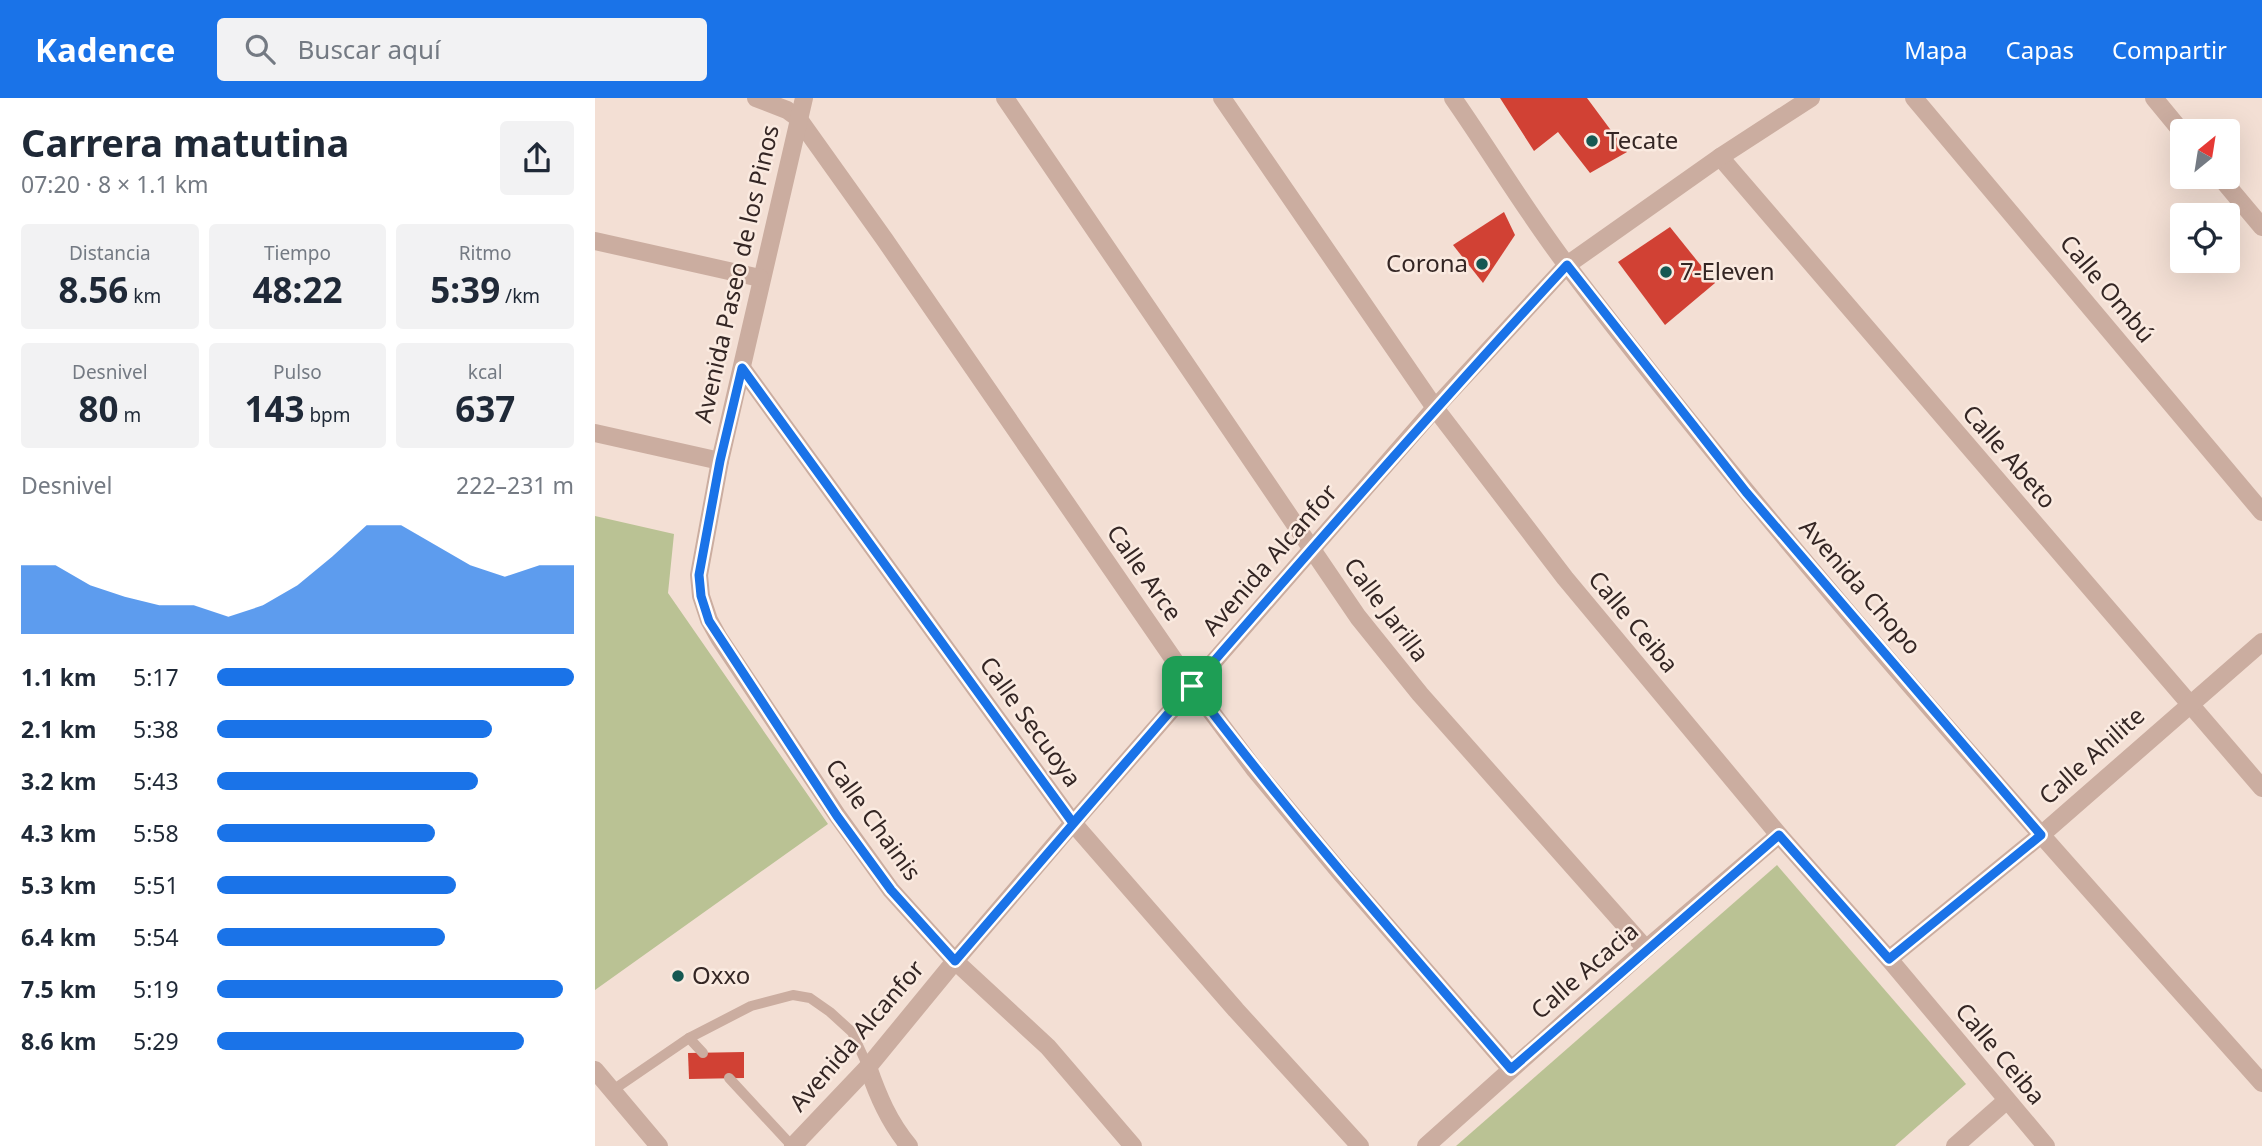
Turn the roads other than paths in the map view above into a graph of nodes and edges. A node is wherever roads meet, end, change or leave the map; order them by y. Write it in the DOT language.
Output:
graph roads {
  1 [pos="756,98"];
  2 [pos="804,98"];
  3 [pos="1005,98"];
  4 [pos="1222,98"];
  5 [pos="1811,98"];
  6 [pos="1914,98"];
  7 [pos="2154,98"];
  8 [pos="1458,100"];
  9 [pos="798,118"];
  10 [pos="2171,119"];
  11 [pos="1720,157"];
  12 [pos="2230,189"];
  13 [pos="2262,227"];
  14 [pos="595,241"];
  15 [pos="1567,265"];
  16 [pos="760,278"];
  17 [pos="742,368"];
  18 [pos="1435,408"];
  19 [pos="595,433"];
  20 [pos="720,461"];
  21 [pos="2262,512"];
  22 [pos="1311,549"];
  23 [pos="2262,642"];
  24 [pos="1192,686"];
  25 [pos="2188,704"];
  26 [pos="2262,789"];
  27 [pos="1073,823"];
  28 [pos="1779,835"];
  29 [pos="2041,835"];
  30 [pos="1646,949"];
  31 [pos="1889,959"];
  32 [pos="955,961"];
  33 [pos="689,1038"];
  34 [pos="703,1053"];
  35 [pos="868,1067"];
  36 [pos="1511,1069"];
  37 [pos="595,1070"];
  38 [pos="729,1078"];
  39 [pos="2262,1083"];
  40 [pos="613,1090"];
  41 [pos="2006,1101"];
  42 [pos="659,1146"];
  43 [pos="793,1146"];
  44 [pos="909,1146"];
  45 [pos="1133,1146"];
  46 [pos="1360,1146"];
  47 [pos="1426,1146"];
  48 [pos="1955,1146"];
  49 [pos="2046,1146"];
  1 -- 9 [label="street, Calle Arce"];
  2 -- 9 [label="street, Avenida Paseo de los Pinos"];
  3 -- 22 [label="street, Calle Jarilla"];
  4 -- 18 [label="street, Calle Ceiba"];
  5 -- 11 [label="street, Avenida Alcanfor"];
  6 -- 21 [label="street, Calle Ombú"];
  7 -- 10 [label="street"];
  8 -- 15 [label="street, Avenida Chopo"];
  9 -- 16 [label="street, Avenida Paseo de los Pinos"];
  9 -- 24 [label="street, Calle Arce"];
  11 -- 15 [label="street, Avenida Alcanfor"];
  11 -- 25 [label="street, Calle Abeto"];
  12 -- 13 [label="street"];
  14 -- 16 [label="street"];
  15 -- 18 [label="street, Avenida Alcanfor"];
  15 -- 29 [label="street, Avenida Chopo"];
  16 -- 17 [label="street, Avenida Paseo de los Pinos"];
  17 -- 20 [label="street, Avenida Paseo de los Pinos"];
  17 -- 27 [label="street, Calle Secuoya"];
  18 -- 22 [label="street, Avenida Alcanfor"];
  18 -- 28 [label="street, Calle Ceiba"];
  19 -- 20 [label="street"];
  20 -- 32 [label="street, Calle Chainis"];
  22 -- 24 [label="street, Avenida Alcanfor"];
  22 -- 30 [label="street, Calle Jarilla"];
  23 -- 25 [label="street, Calle Ahilite"];
  24 -- 27 [label="street, Avenida Alcanfor"];
  24 -- 36 [label="street, Calle Arce"];
  25 -- 26 [label="street, Calle Abeto"];
  25 -- 29 [label="street, Calle Ahilite"];
  27 -- 32 [label="street, Avenida Alcanfor"];
  27 -- 46 [label="street, Calle Secuoya"];
  28 -- 30 [label="street, Calle Acacia"];
  28 -- 31 [label="street, Calle Ceiba"];
  29 -- 31 [label="street, Calle Ahilite"];
  29 -- 39 [label="street, Avenida Chopo"];
  30 -- 36 [label="street, Calle Acacia"];
  31 -- 41 [label="street, Calle Ceiba"];
  32 -- 35 [label="street, Avenida Alcanfor"];
  32 -- 45 [label="street, Calle Chainis"];
  33 -- 34 [label="lane"];
  33 -- 35 [label="lane"];
  33 -- 40 [label="lane"];
  35 -- 43 [label="street, Avenida Alcanfor"];
  35 -- 44 [label="street"];
  36 -- 47 [label="street, Calle Acacia"];
  37 -- 40 [label="street"];
  38 -- 43 [label="lane"];
  40 -- 42 [label="street"];
  41 -- 48 [label="street"];
  41 -- 49 [label="street, Calle Ceiba"];
}
